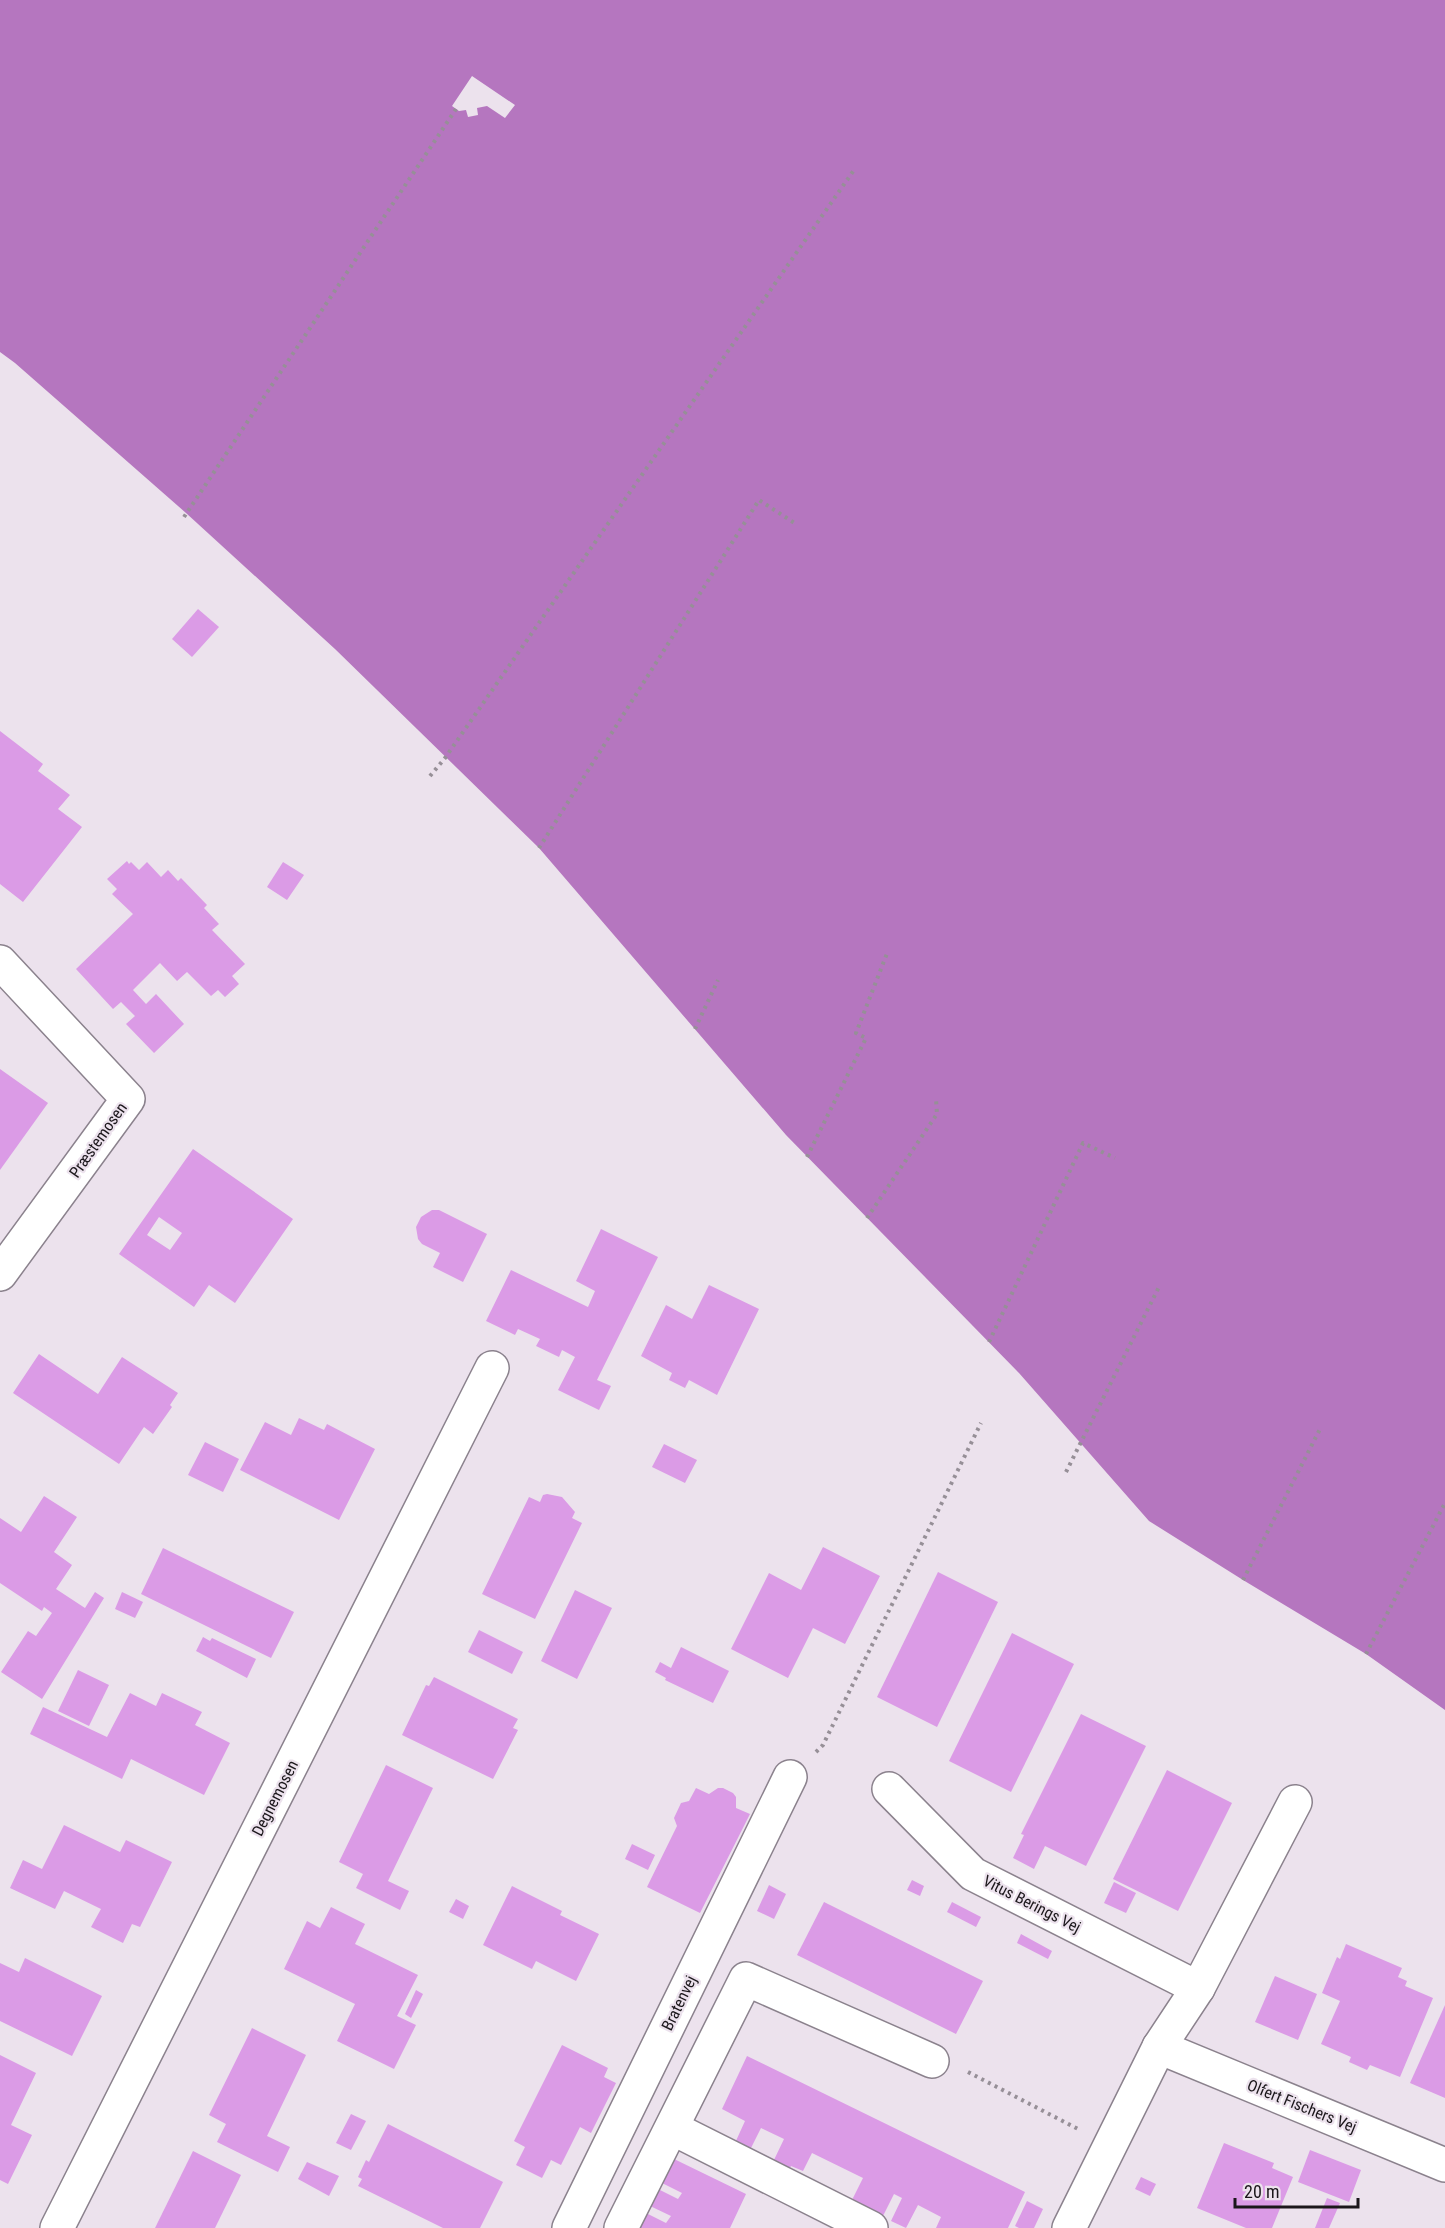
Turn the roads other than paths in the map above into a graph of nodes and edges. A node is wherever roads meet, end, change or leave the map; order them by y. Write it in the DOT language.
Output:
graph roads {
  1 [pos="0,962"];
  2 [pos="0,1274"];
  3 [pos="492,1368"];
  4 [pos="790,1777"];
  5 [pos="889,1789"];
  6 [pos="1295,1802"];
  7 [pos="1198,1988"];
  8 [pos="1160,2047"];
  9 [pos="932,2061"];
  10 [pos="672,2128"];
  11 [pos="1445,2165"];
  12 [pos="57,2228"];
  13 [pos="569,2228"];
  14 [pos="621,2228"];
  15 [pos="871,2228"];
  16 [pos="1069,2228"];
  1 -- 2 [label="street, Præstemosen"];
  3 -- 12 [label="street, Degnemosen"];
  4 -- 13 [label="street, Bratenvej"];
  5 -- 7 [label="street, Vitus Berings Vej"];
  6 -- 7 [label="street"];
  7 -- 8 [label="street"];
  8 -- 11 [label="street, Olfert Fischers Vej"];
  8 -- 16 [label="street"];
  9 -- 10 [label="street"];
  10 -- 14 [label="street"];
  10 -- 15 [label="street"];
}
